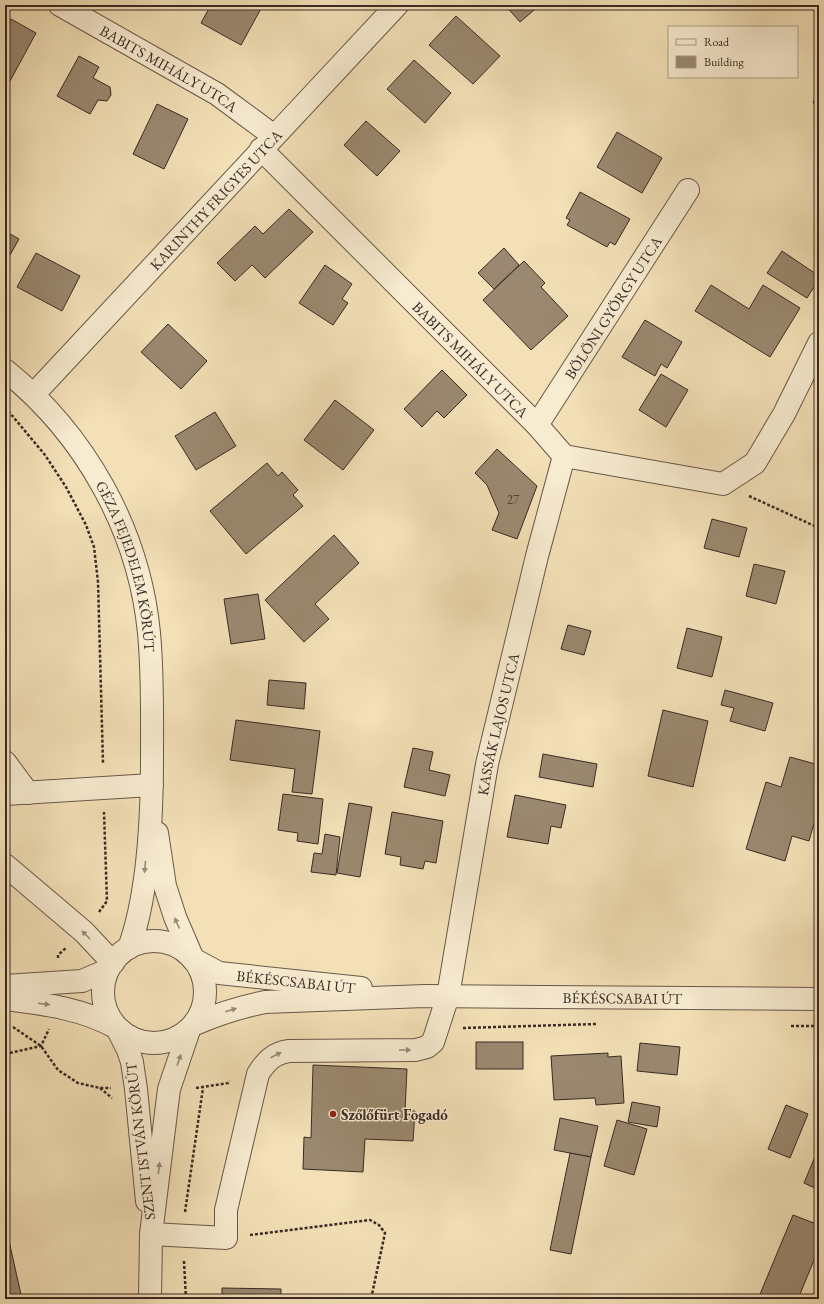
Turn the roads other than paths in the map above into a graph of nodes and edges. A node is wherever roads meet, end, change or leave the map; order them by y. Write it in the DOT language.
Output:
graph roads {
  1 [pos="60,5"];
  2 [pos="397,5"];
  3 [pos="268,143"];
  4 [pos="688,190"];
  5 [pos="819,343"];
  6 [pos="5,370"];
  7 [pos="34,394"];
  8 [pos="536,425"];
  9 [pos="564,456"];
  10 [pos="5,762"];
  11 [pos="28,793"];
  12 [pos="152,793"];
  13 [pos="5,794"];
  14 [pos="5,865"];
  15 [pos="129,948"];
  16 [pos="194,959"];
  17 [pos="111,966"];
  18 [pos="5,986"];
  19 [pos="425,996"];
  20 [pos="448,996"];
  21 [pos="5,999"];
  22 [pos="819,999"];
  23 [pos="192,1027"];
  24 [pos="117,1028"];
  25 [pos="151,1234"];
  26 [pos="150,1299"];
  1 -- 3 [label="street, BABITS MIHÁLY UTCA"];
  2 -- 3 [label="street, KARINTHY FRIGYES UTCA"];
  3 -- 7 [label="street, KARINTHY FRIGYES UTCA"];
  3 -- 8 [label="street, BABITS MIHÁLY UTCA"];
  4 -- 8 [label="street, BÖLÖNI GYÖRGY UTCA"];
  5 -- 9 [label="street"];
  6 -- 7 [label="street, GÉZA FEJEDELEM KÖRÚT"];
  7 -- 12 [label="street, GÉZA FEJEDELEM KÖRÚT"];
  8 -- 9 [label="street, BABITS MIHÁLY UTCA"];
  9 -- 20 [label="street, KASSÁK LAJOS UTCA"];
  10 -- 11 [label="street"];
  11 -- 12 [label="street"];
  11 -- 13 [label="street"];
  12 -- 15 [label="street, GÉZA FEJEDELEM KÖRÚT, one-way"];
  16 -- 12 [label="street, GÉZA FEJEDELEM KÖRÚT, one-way"];
  17 -- 14 [label="street, one-way"];
  15 -- 16 [label="street, BÉKÉSCSABAI ÚT"];
  15 -- 17 [label="street, BÉKÉSCSABAI ÚT"];
  16 -- 19 [label="street, BÉKÉSCSABAI ÚT"];
  16 -- 23 [label="street, BÉKÉSCSABAI ÚT"];
  17 -- 18 [label="street, BÉKÉSCSABAI ÚT"];
  17 -- 24 [label="street, BÉKÉSCSABAI ÚT"];
  19 -- 20 [label="street, BÉKÉSCSABAI ÚT"];
  23 -- 19 [label="street, BÉKÉSCSABAI ÚT, one-way"];
  20 -- 22 [label="street, BÉKÉSCSABAI ÚT"];
  25 -- 20 [label="street, KASSÁK LAJOS UTCA, one-way"];
  21 -- 24 [label="street, BÉKÉSCSABAI ÚT, one-way"];
  23 -- 24 [label="street, BÉKÉSCSABAI ÚT"];
  25 -- 23 [label="street, SZENT ISTVÁN KÖRÚT, one-way"];
  24 -- 25 [label="street, SZENT ISTVÁN KÖRÚT"];
  25 -- 26 [label="street, SZENT ISTVÁN KÖRÚT"];
}
